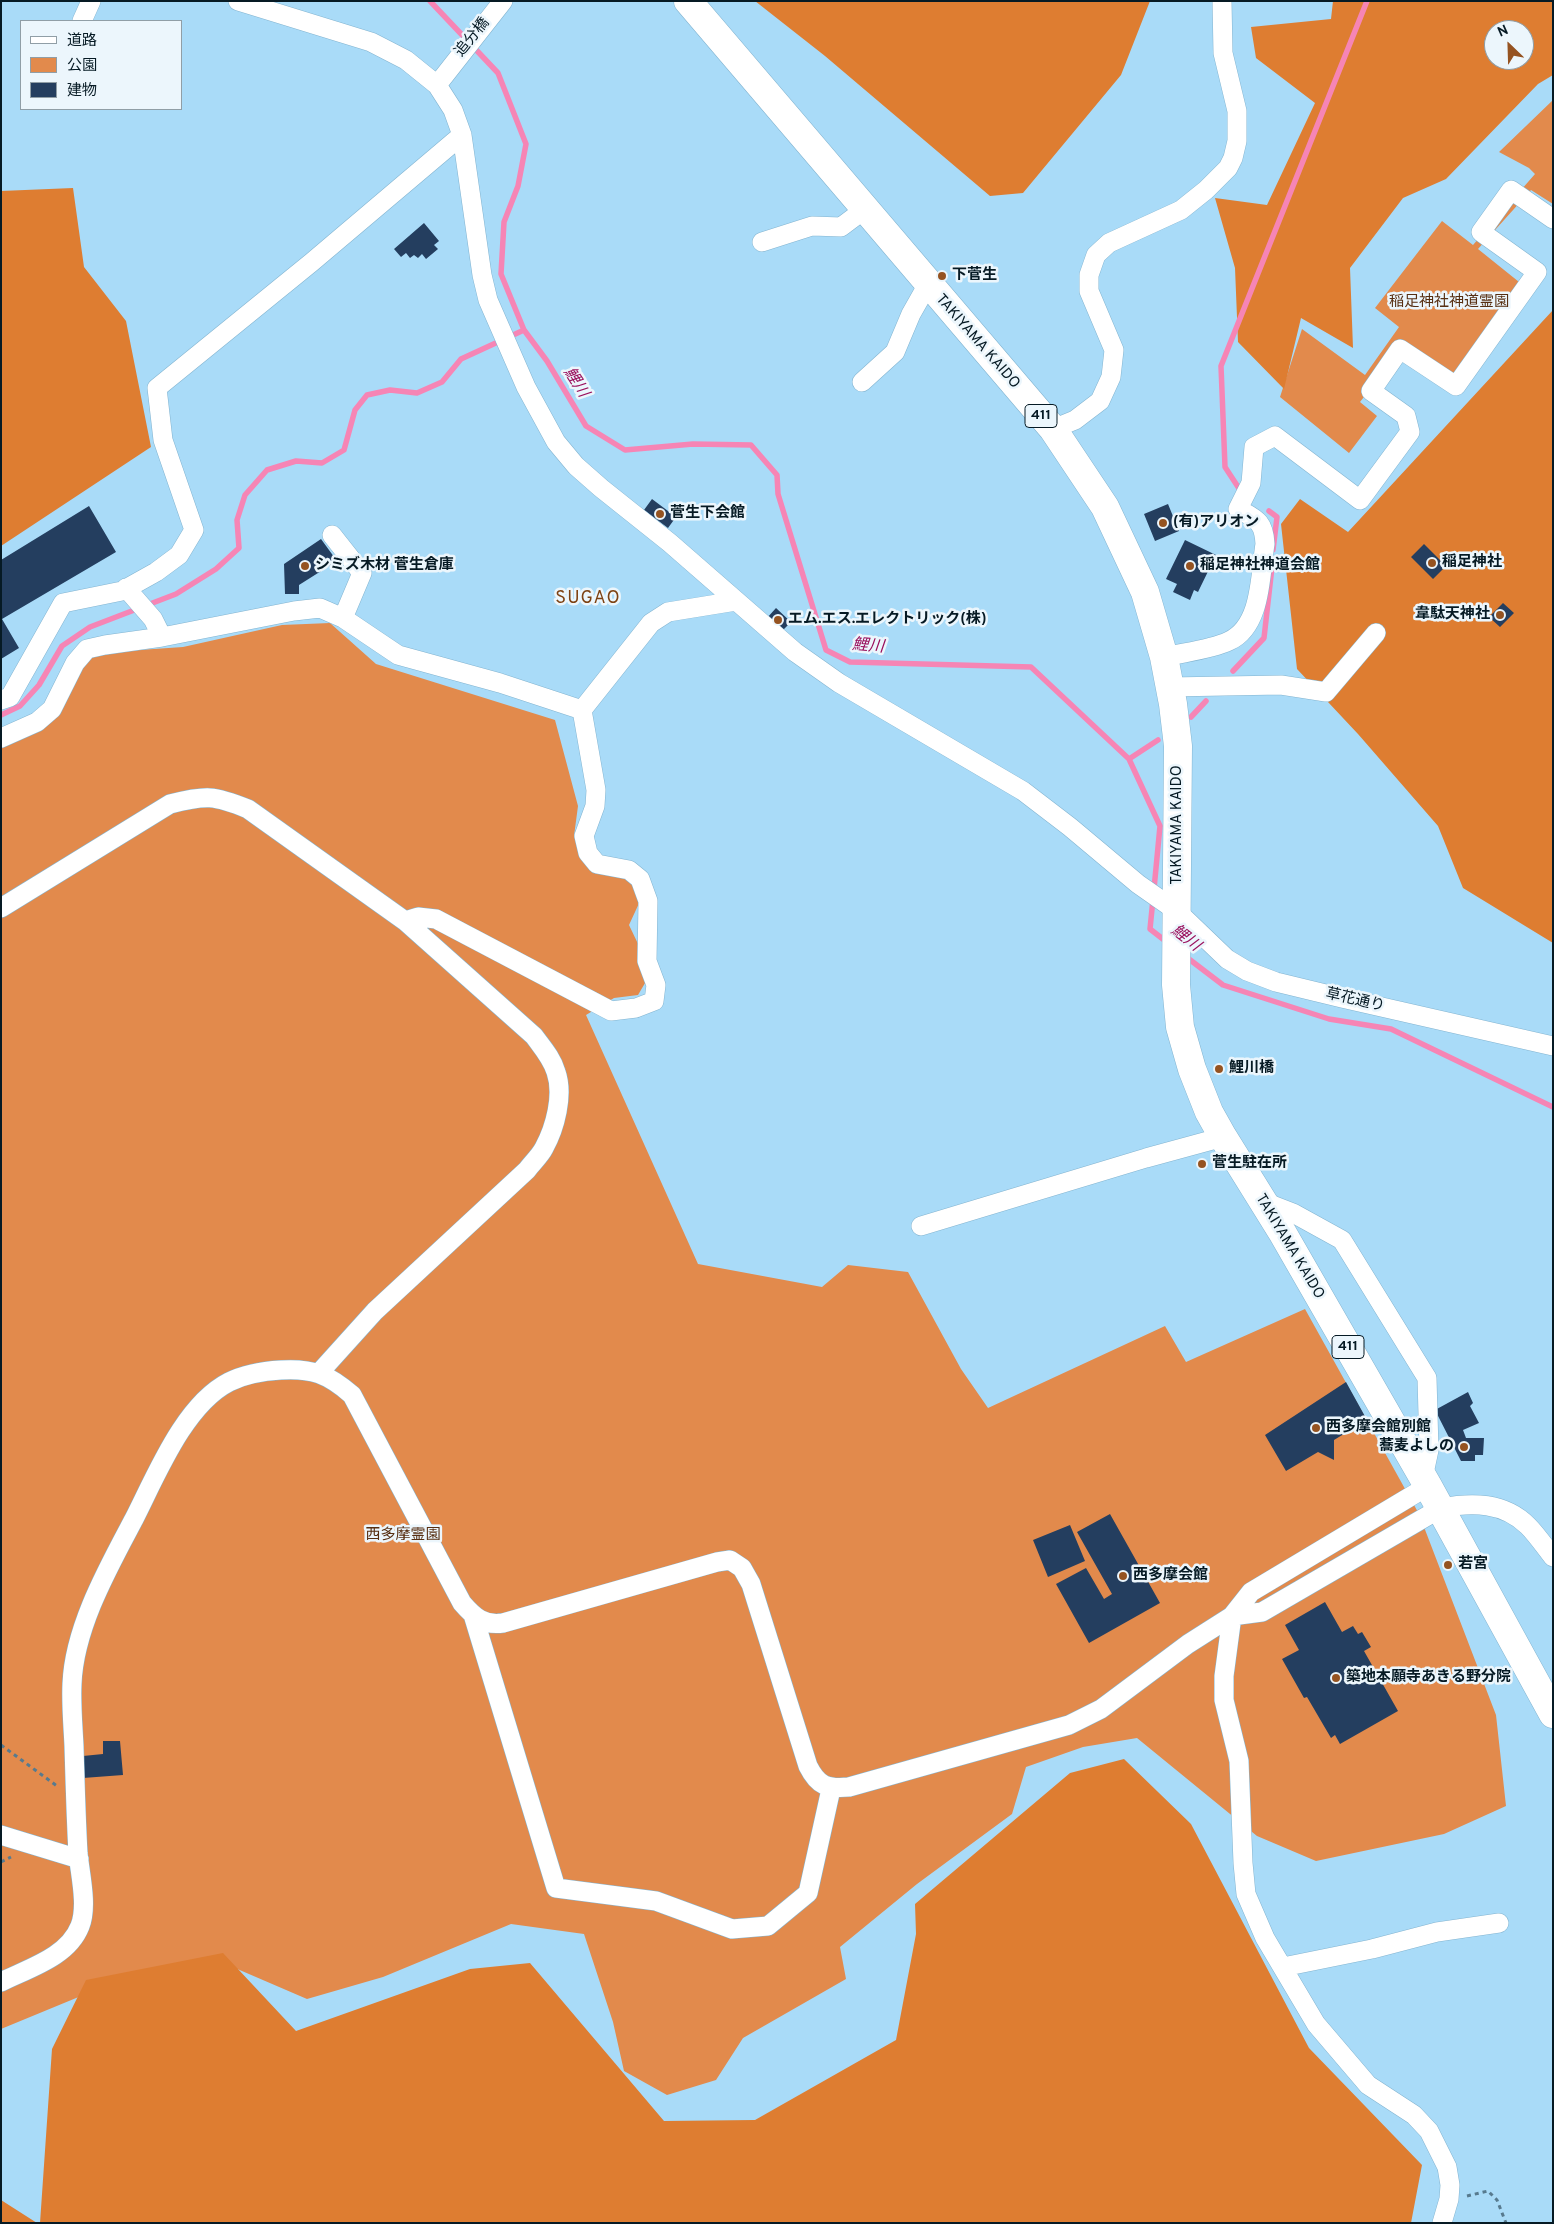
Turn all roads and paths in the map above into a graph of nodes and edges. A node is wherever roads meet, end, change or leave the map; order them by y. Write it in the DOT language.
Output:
graph roads {
  1 [pos="91,1"];
  2 [pos="238,1"];
  3 [pos="688,1"];
  4 [pos="1222,1"];
  5 [pos="500,5"];
  6 [pos="82,20"];
  7 [pos="437,85"];
  8 [pos="462,135"];
  9 [pos="865,209"];
  10 [pos="1553,219"];
  11 [pos="762,242"];
  12 [pos="928,284"];
  13 [pos="862,382"];
  14 [pos="1053,430"];
  15 [pos="332,535"];
  16 [pos="127,589"];
  17 [pos="736,601"];
  18 [pos="343,618"];
  19 [pos="1376,633"];
  20 [pos="162,637"];
  21 [pos="1164,657"];
  22 [pos="1170,687"];
  23 [pos="1,700"];
  24 [pos="582,710"];
  25 [pos="1,738"];
  26 [pos="1,908"];
  27 [pos="1172,914"];
  28 [pos="405,922"];
  29 [pos="1553,1046"];
  30 [pos="1223,1137"];
  31 [pos="1262,1201"];
  32 [pos="921,1226"];
  33 [pos="320,1373"];
  34 [pos="1431,1490"];
  35 [pos="1553,1556"];
  36 [pos="1232,1616"];
  37 [pos="474,1618"];
  38 [pos="1553,1714"];
  39 [pos="1,1745"];
  40 [pos="831,1789"];
  41 [pos="76,1800"];
  42 [pos="1,1834"];
  43 [pos="79,1859"];
  44 [pos="1499,1923"];
  45 [pos="1283,1967"];
  46 [pos="1,1982"];
  47 [pos="1449,2199"];
  48 [pos="1442,2223"];
  49 [pos="1506,2223"];
  1 -- 6 [label="street"];
  2 -- 7 [label="street, 草花通り"];
  3 -- 9 [label="highway, TAKIYAMA KAIDO / 411"];
  4 -- 14 [label="street"];
  5 -- 7 [label="street, 追分橋"];
  7 -- 8 [label="street, 草花通り"];
  8 -- 16 [label="street"];
  8 -- 17 [label="street, 草花通り"];
  9 -- 11 [label="street"];
  9 -- 12 [label="highway, TAKIYAMA KAIDO / 411"];
  10 -- 21 [label="street"];
  12 -- 13 [label="street"];
  12 -- 14 [label="highway, TAKIYAMA KAIDO / 411"];
  14 -- 21 [label="highway, TAKIYAMA KAIDO / 411"];
  15 -- 18 [label="street"];
  16 -- 20 [label="street"];
  16 -- 23 [label="street"];
  17 -- 24 [label="street"];
  17 -- 27 [label="street, 草花通り"];
  18 -- 20 [label="street"];
  18 -- 24 [label="street"];
  19 -- 22 [label="street"];
  20 -- 25 [label="street"];
  21 -- 22 [label="highway, TAKIYAMA KAIDO / 411"];
  22 -- 27 [label="highway, TAKIYAMA KAIDO / 411"];
  24 -- 28 [label="street"];
  26 -- 28 [label="street"];
  27 -- 29 [label="street, 草花通り"];
  27 -- 30 [label="highway, TAKIYAMA KAIDO / 411"];
  28 -- 33 [label="street"];
  30 -- 31 [label="highway, TAKIYAMA KAIDO / 411"];
  30 -- 32 [label="street"];
  31 -- 34 [label="highway, TAKIYAMA KAIDO / 411"];
  31 -- 34 [label="street"];
  33 -- 37 [label="street"];
  33 -- 41 [label="street"];
  34 -- 35 [label="street"];
  34 -- 36 [label="street"];
  34 -- 38 [label="highway, TAKIYAMA KAIDO / 411"];
  36 -- 40 [label="street"];
  36 -- 45 [label="street"];
  37 -- 40 [label="street"];
  37 -- 40 [label="street"];
  39 -- 41 [label="path"];
  41 -- 43 [label="street"];
  42 -- 43 [label="street"];
  43 -- 46 [label="street"];
  44 -- 45 [label="street"];
  45 -- 47 [label="street"];
  47 -- 48 [label="street"];
  47 -- 49 [label="path"];
}
